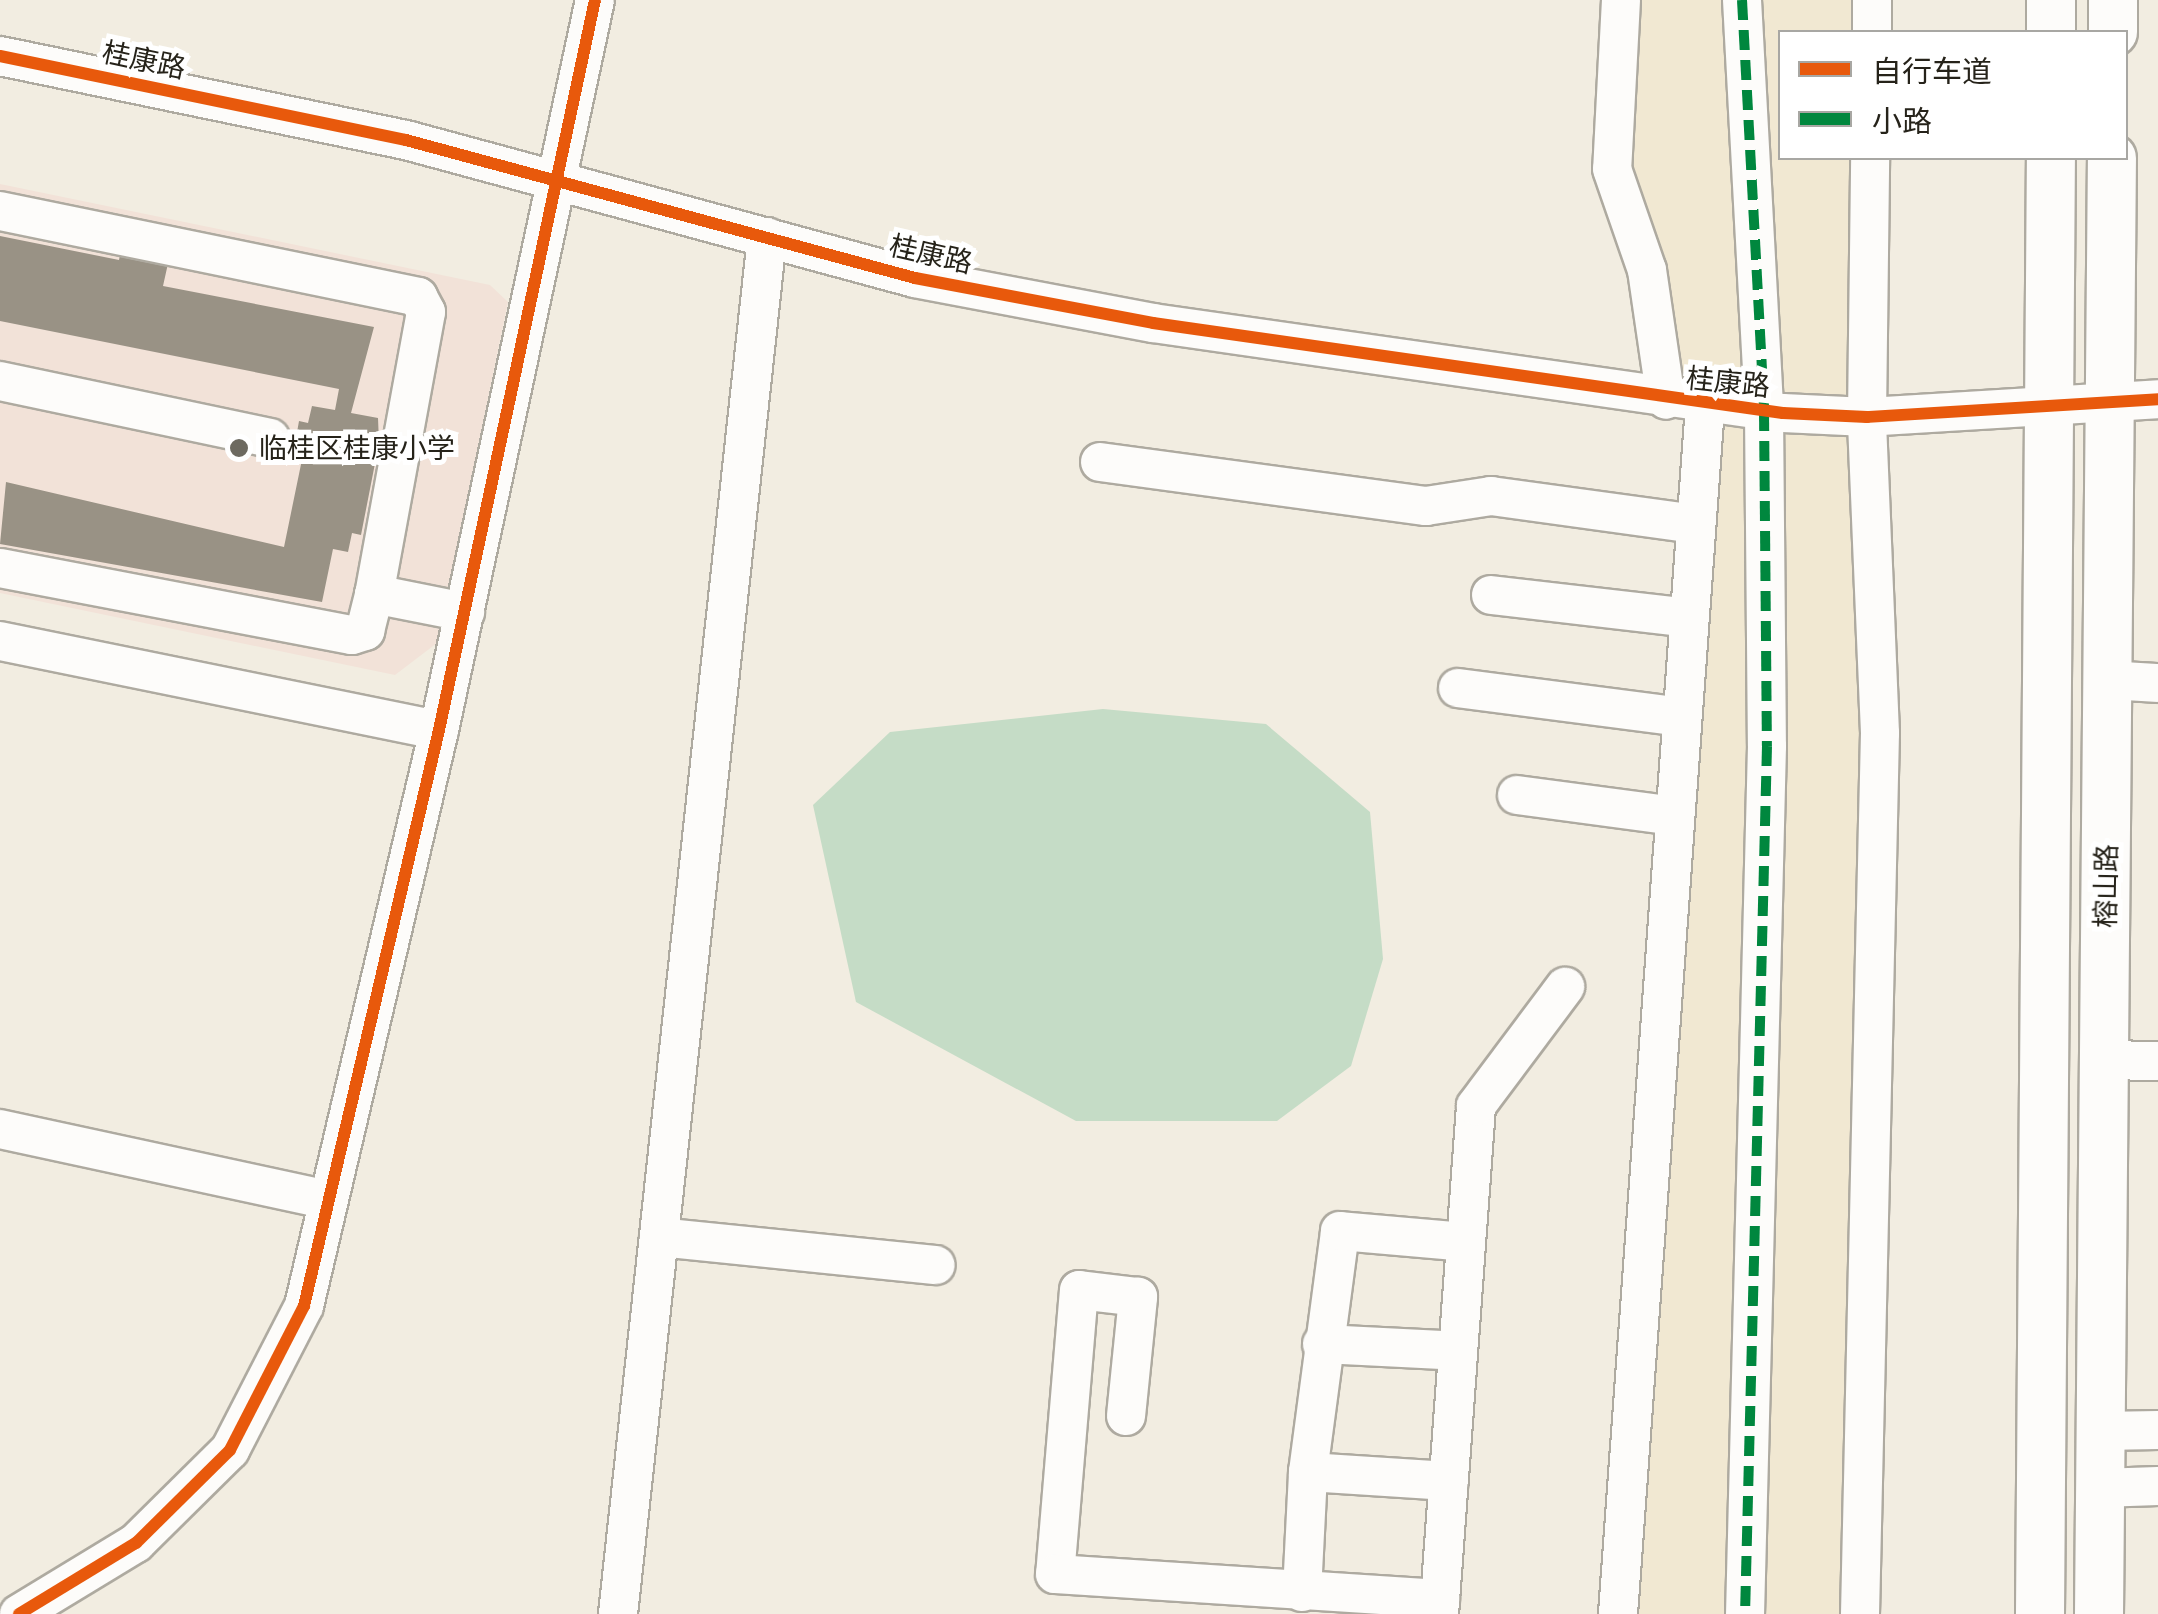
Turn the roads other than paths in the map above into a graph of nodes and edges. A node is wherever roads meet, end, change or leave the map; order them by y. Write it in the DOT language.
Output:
graph roads {
  1 [pos="595,0"];
  2 [pos="1621,0"];
  3 [pos="1742,0"];
  4 [pos="1872,0"];
  5 [pos="2051,0"];
  6 [pos="2113,0"];
  7 [pos="1872,30"];
  8 [pos="2051,30"];
  9 [pos="2113,30"];
  10 [pos="0,56"];
  11 [pos="1870,160"];
  12 [pos="2050,160"];
  13 [pos="2112,160"];
  14 [pos="558,183"];
  15 [pos="0,211"];
  16 [pos="767,237"];
  17 [pos="0,381"];
  18 [pos="2158,398"];
  19 [pos="2110,399"];
  20 [pos="1666,400"];
  21 [pos="2050,403"];
  22 [pos="1705,404"];
  23 [pos="1764,411"];
  24 [pos="1866,418"];
  25 [pos="270,438"];
  26 [pos="1100,462"];
  27 [pos="1696,524"];
  28 [pos="0,568"];
  29 [pos="374,594"];
  30 [pos="1491,596"];
  31 [pos="464,612"];
  32 [pos="1688,618"];
  33 [pos="0,641"];
  34 [pos="2108,680"];
  35 [pos="2158,682"];
  36 [pos="1458,688"];
  37 [pos="1681,717"];
  38 [pos="439,730"];
  39 [pos="1518,795"];
  40 [pos="1674,816"];
  41 [pos="1565,987"];
  42 [pos="2104,1060"];
  43 [pos="2158,1061"];
  44 [pos="0,1129"];
  45 [pos="328,1200"];
  46 [pos="659,1237"];
  47 [pos="1466,1242"];
  48 [pos="936,1265"];
  49 [pos="1322,1344"];
  50 [pos="1458,1351"];
  51 [pos="1126,1416"];
  52 [pos="2158,1430"];
  53 [pos="2100,1431"];
  54 [pos="1308,1472"];
  55 [pos="1448,1481"];
  56 [pos="2158,1486"];
  57 [pos="2100,1488"];
  58 [pos="1302,1592"];
  59 [pos="1439,1606"];
  60 [pos="19,1614"];
  61 [pos="618,1614"];
  62 [pos="1618,1614"];
  63 [pos="1745,1614"];
  64 [pos="1860,1614"];
  65 [pos="2040,1614"];
  66 [pos="2099,1614"];
  1 -- 14 [label="street"];
  2 -- 20 [label="street"];
  3 -- 23 [label="street"];
  4 -- 7 [label="street"];
  5 -- 8 [label="main road"];
  6 -- 9 [label="main road"];
  10 -- 14 [label="street, 桂康路"];
  11 -- 24 [label="street"];
  12 -- 21 [label="main road"];
  13 -- 19 [label="main road, 榕山路"];
  14 -- 16 [label="street, 桂康路"];
  14 -- 31 [label="street"];
  15 -- 29 [label="street"];
  16 -- 20 [label="street, 桂康路"];
  16 -- 46 [label="street"];
  17 -- 25 [label="street"];
  18 -- 19 [label="street, 桂康路"];
  19 -- 21 [label="street, 桂康路"];
  19 -- 34 [label="main road, 榕山路"];
  20 -- 22 [label="street, 桂康路"];
  21 -- 24 [label="street, 桂康路"];
  21 -- 65 [label="main road"];
  22 -- 23 [label="street, 桂康路"];
  22 -- 27 [label="street"];
  23 -- 24 [label="street, 桂康路"];
  23 -- 63 [label="street"];
  24 -- 64 [label="street"];
  26 -- 27 [label="street"];
  27 -- 32 [label="street"];
  28 -- 29 [label="street"];
  29 -- 31 [label="street"];
  30 -- 32 [label="street"];
  31 -- 38 [label="street"];
  32 -- 37 [label="street"];
  33 -- 38 [label="street"];
  34 -- 35 [label="street"];
  34 -- 42 [label="main road, 榕山路"];
  36 -- 37 [label="street"];
  37 -- 40 [label="street"];
  38 -- 45 [label="street"];
  39 -- 40 [label="street"];
  40 -- 62 [label="street"];
  41 -- 47 [label="street"];
  42 -- 43 [label="street"];
  42 -- 53 [label="main road, 榕山路"];
  44 -- 45 [label="street"];
  45 -- 60 [label="street"];
  46 -- 48 [label="street"];
  46 -- 61 [label="street"];
  47 -- 49 [label="street"];
  47 -- 50 [label="street"];
  49 -- 50 [label="street"];
  49 -- 54 [label="street"];
  50 -- 55 [label="street"];
  51 -- 58 [label="street"];
  52 -- 53 [label="street"];
  53 -- 57 [label="main road, 榕山路"];
  54 -- 55 [label="street"];
  54 -- 58 [label="street"];
  55 -- 59 [label="street"];
  56 -- 57 [label="street"];
  57 -- 66 [label="main road, 榕山路"];
  58 -- 59 [label="street"];
}
